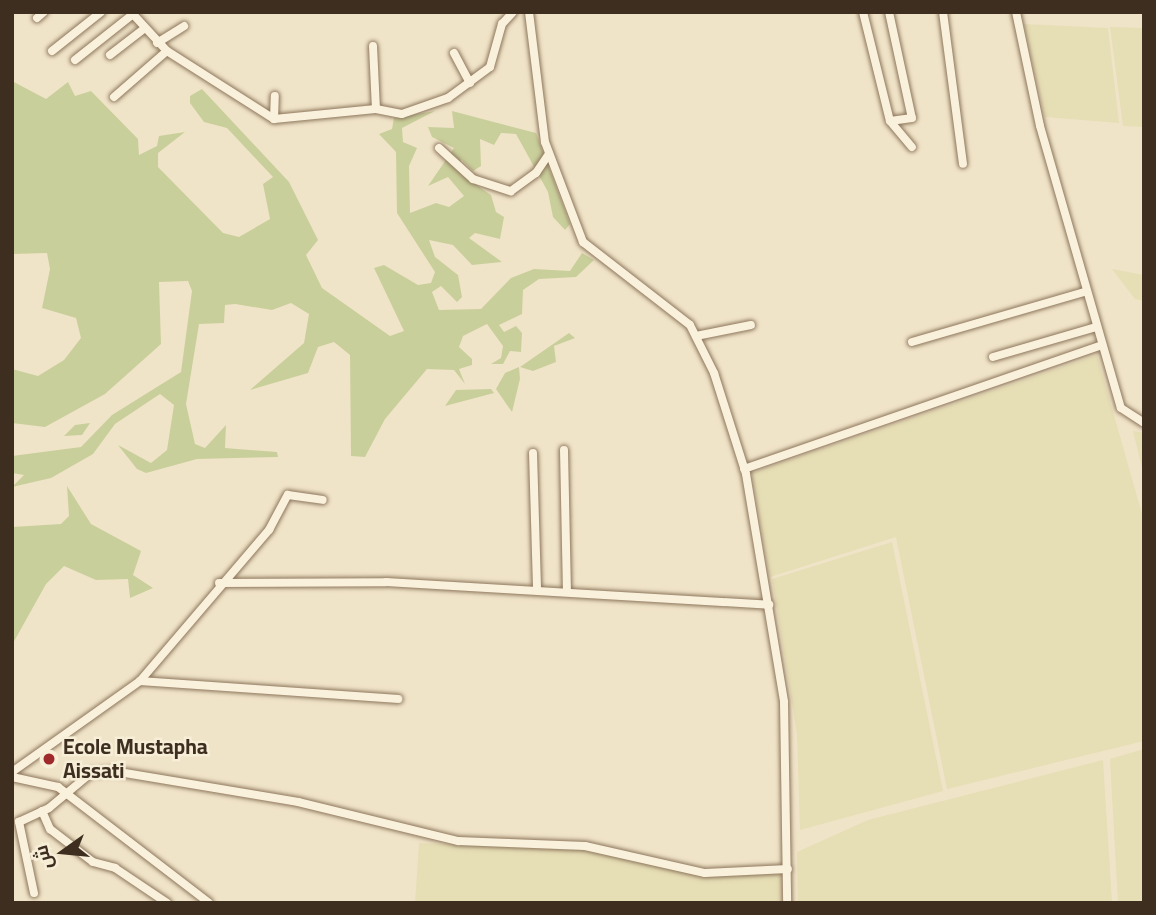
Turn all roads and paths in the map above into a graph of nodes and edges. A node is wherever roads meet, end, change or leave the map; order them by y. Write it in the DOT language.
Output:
graph roads {
  1 [pos="101,12"];
  2 [pos="513,12"];
  3 [pos="529,12"];
  4 [pos="863,12"];
  5 [pos="889,12"];
  6 [pos="943,12"];
  7 [pos="1016,12"];
  8 [pos="132,13"];
  9 [pos="184,26"];
  10 [pos="145,28"];
  11 [pos="157,43"];
  12 [pos="373,46"];
  13 [pos="52,51"];
  14 [pos="167,51"];
  15 [pos="454,53"];
  16 [pos="110,55"];
  17 [pos="75,60"];
  18 [pos="470,83"];
  19 [pos="275,96"];
  20 [pos="114,97"];
  21 [pos="376,109"];
  22 [pos="274,119"];
  23 [pos="890,121"];
  24 [pos="912,147"];
  25 [pos="439,148"];
  26 [pos="549,154"];
  27 [pos="963,164"];
  28 [pos="1087,290"];
  29 [pos="751,325"];
  30 [pos="1096,327"];
  31 [pos="696,337"];
  32 [pos="912,342"];
  33 [pos="1102,345"];
  34 [pos="993,357"];
  35 [pos="1144,423"];
  36 [pos="564,450"];
  37 [pos="533,453"];
  38 [pos="744,469"];
  39 [pos="323,500"];
  40 [pos="219,583"];
  41 [pos="537,590"];
  42 [pos="567,590"];
  43 [pos="769,605"];
  44 [pos="140,681"];
  45 [pos="398,699"];
  46 [pos="12,775"];
  47 [pos="65,792"];
  48 [pos="42,811"];
  49 [pos="788,869"];
  50 [pos="34,893"];
  51 [pos="167,903"];
  52 [pos="209,903"];
  53 [pos="787,903"];
  1 -- 13 [label="street"];
  2 -- 18 [label="street"];
  3 -- 26 [label="street"];
  4 -- 23 [label="street"];
  5 -- 23 [label="street"];
  6 -- 27 [label="street"];
  7 -- 28 [label="street"];
  8 -- 10 [label="street"];
  8 -- 17 [label="street"];
  9 -- 11 [label="street"];
  10 -- 11 [label="street"];
  10 -- 16 [label="street"];
  11 -- 14 [label="street"];
  12 -- 21 [label="street"];
  14 -- 20 [label="street"];
  14 -- 22 [label="street"];
  15 -- 18 [label="street"];
  18 -- 21 [label="street"];
  19 -- 22 [label="street"];
  21 -- 22 [label="street"];
  23 -- 24 [label="street"];
  25 -- 26 [label="street"];
  26 -- 31 [label="street"];
  28 -- 30 [label="street"];
  28 -- 32 [label="street"];
  29 -- 31 [label="street"];
  30 -- 33 [label="street"];
  30 -- 34 [label="street"];
  31 -- 38 [label="street"];
  33 -- 35 [label="street"];
  33 -- 38 [label="street"];
  36 -- 42 [label="street"];
  37 -- 41 [label="street"];
  38 -- 43 [label="street"];
  39 -- 40 [label="street"];
  40 -- 41 [label="street"];
  40 -- 44 [label="street"];
  41 -- 42 [label="street"];
  42 -- 43 [label="street"];
  43 -- 49 [label="street"];
  44 -- 45 [label="street"];
  44 -- 46 [label="street"];
  46 -- 47 [label="street"];
  47 -- 48 [label="street"];
  47 -- 49 [label="street"];
  47 -- 52 [label="street"];
  48 -- 50 [label="street"];
  48 -- 51 [label="street"];
  49 -- 53 [label="street"];
}
